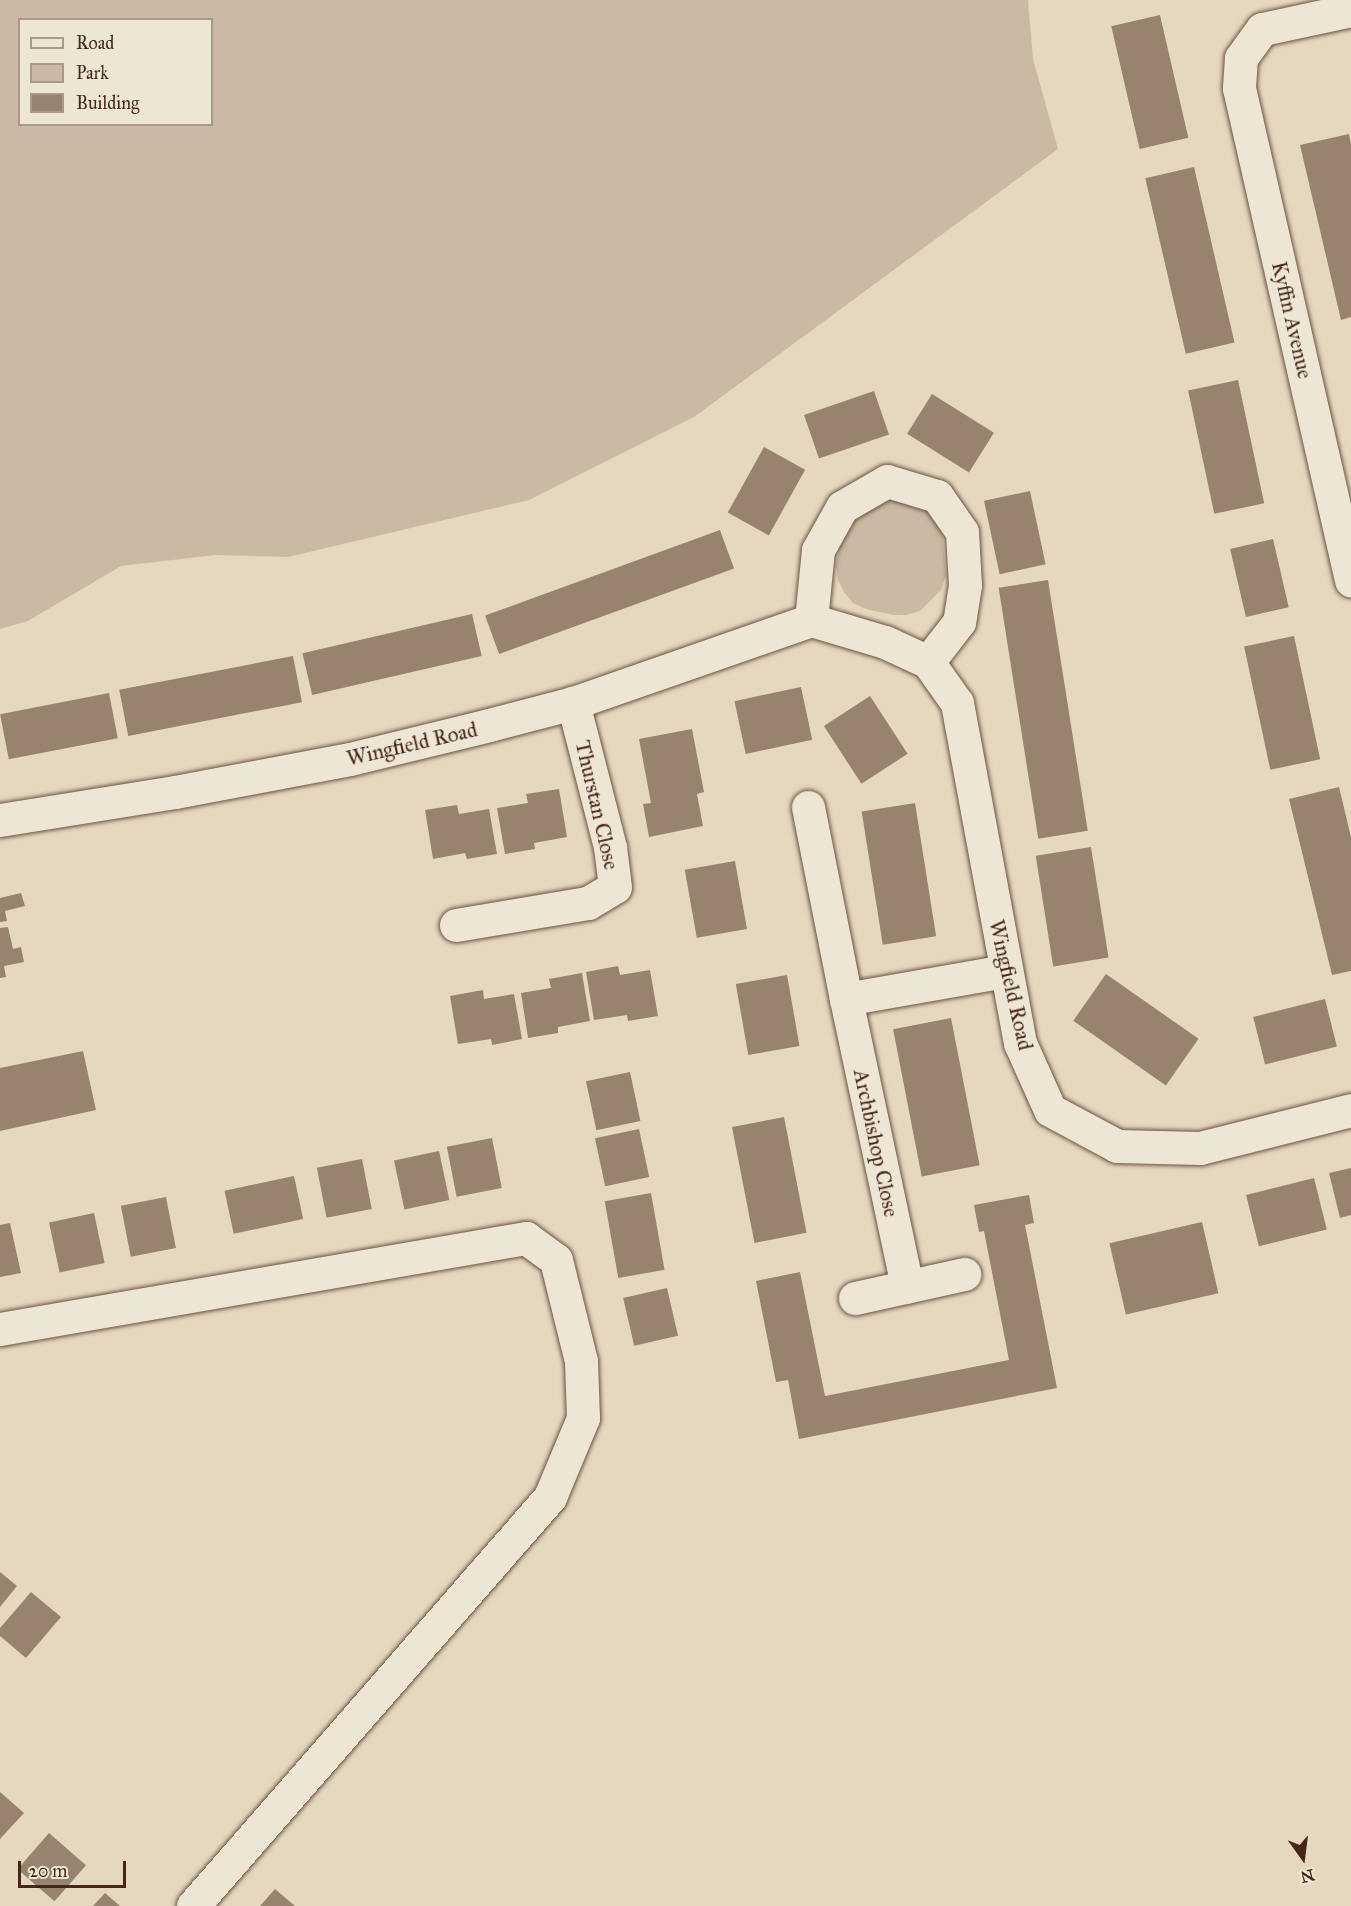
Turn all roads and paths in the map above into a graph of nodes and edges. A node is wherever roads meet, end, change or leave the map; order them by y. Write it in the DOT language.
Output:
graph roads {
  1 [pos="1351,10"];
  2 [pos="1351,580"];
  3 [pos="811,621"];
  4 [pos="928,662"];
  5 [pos="573,703"];
  6 [pos="808,807"];
  7 [pos="0,820"];
  8 [pos="456,925"];
  9 [pos="1005,971"];
  10 [pos="846,999"];
  11 [pos="1351,1110"];
  12 [pos="964,1274"];
  13 [pos="907,1287"];
  14 [pos="855,1298"];
  15 [pos="0,1329"];
  16 [pos="193,1906"];
  1 -- 2 [label="street, Kyffin Avenue"];
  3 -- 4 [label="street, Wingfield Road"];
  3 -- 4 [label="street"];
  3 -- 5 [label="street, Wingfield Road"];
  4 -- 9 [label="street, Wingfield Road"];
  5 -- 7 [label="street, Wingfield Road"];
  5 -- 8 [label="street, Thurstan Close"];
  6 -- 10 [label="street, Archbishop Close"];
  9 -- 10 [label="street"];
  9 -- 11 [label="street, Wingfield Road"];
  10 -- 13 [label="street, Archbishop Close"];
  12 -- 13 [label="street"];
  13 -- 14 [label="street"];
  15 -- 16 [label="street"];
}
